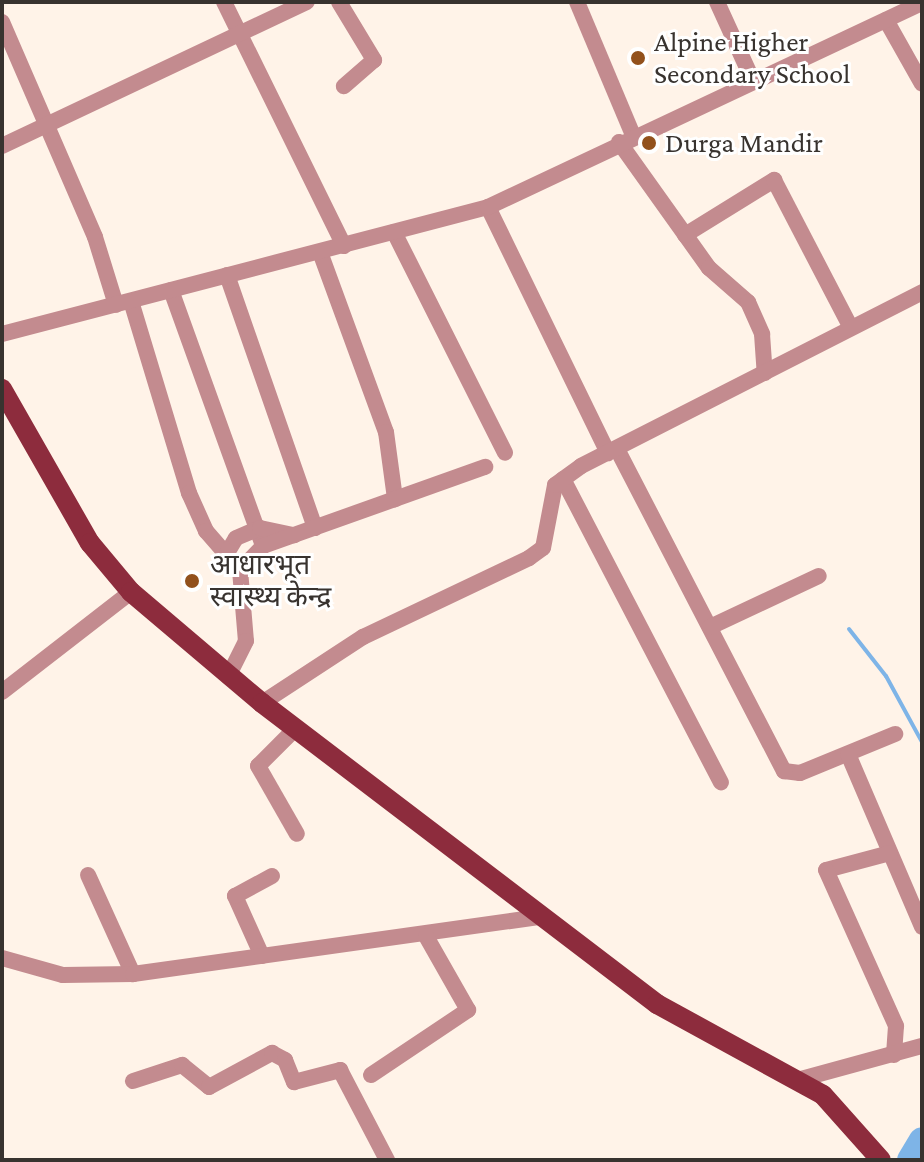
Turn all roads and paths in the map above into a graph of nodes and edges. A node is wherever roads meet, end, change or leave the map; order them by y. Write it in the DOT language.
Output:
graph roads {
  1 [pos="224,2"];
  2 [pos="307,2"];
  3 [pos="339,2"];
  4 [pos="577,2"];
  5 [pos="717,2"];
  6 [pos="922,3"];
  7 [pos="886,20"];
  8 [pos="2,22"];
  9 [pos="241,37"];
  10 [pos="753,81"];
  11 [pos="922,84"];
  12 [pos="344,86"];
  13 [pos="49,126"];
  14 [pos="626,139"];
  15 [pos="2,146"];
  16 [pos="488,207"];
  17 [pos="394,232"];
  18 [pos="685,235"];
  19 [pos="344,246"];
  20 [pos="320,252"];
  21 [pos="227,275"];
  22 [pos="171,290"];
  23 [pos="922,292"];
  24 [pos="124,303"];
  25 [pos="850,326"];
  26 [pos="2,334"];
  27 [pos="765,373"];
  28 [pos="2,389"];
  29 [pos="613,451"];
  30 [pos="505,453"];
  31 [pos="485,467"];
  32 [pos="563,479"];
  33 [pos="395,499"];
  34 [pos="260,528"];
  35 [pos="315,528"];
  36 [pos="294,535"];
  37 [pos="263,546"];
  38 [pos="227,553"];
  39 [pos="240,570"];
  40 [pos="819,576"];
  41 [pos="131,592"];
  42 [pos="710,627"];
  43 [pos="228,677"];
  44 [pos="2,692"];
  45 [pos="262,703"];
  46 [pos="295,729"];
  47 [pos="895,734"];
  48 [pos="848,754"];
  49 [pos="721,782"];
  50 [pos="297,834"];
  51 [pos="890,853"];
  52 [pos="88,875"];
  53 [pos="272,876"];
  54 [pos="544,916"];
  55 [pos="922,927"];
  56 [pos="426,936"];
  57 [pos="262,956"];
  58 [pos="2,958"];
  59 [pos="133,974"];
  60 [pos="922,1046"];
  61 [pos="894,1055"];
  62 [pos="371,1075"];
  63 [pos="801,1079"];
  64 [pos="133,1081"];
  65 [pos="876,1152"];
  66 [pos="387,1160"];
  1 -- 9 [label="street"];
  2 -- 9 [label="street"];
  3 -- 12 [label="street"];
  4 -- 14 [label="street"];
  5 -- 10 [label="street"];
  6 -- 7 [label="street"];
  7 -- 10 [label="street"];
  7 -- 11 [label="street"];
  8 -- 13 [label="street"];
  9 -- 13 [label="street"];
  9 -- 19 [label="street"];
  10 -- 14 [label="street"];
  13 -- 15 [label="street"];
  13 -- 24 [label="street"];
  14 -- 16 [label="street"];
  14 -- 18 [label="street"];
  16 -- 17 [label="street"];
  16 -- 29 [label="street"];
  17 -- 19 [label="street"];
  17 -- 30 [label="street"];
  18 -- 25 [label="street"];
  18 -- 27 [label="street"];
  19 -- 20 [label="street"];
  20 -- 21 [label="street"];
  20 -- 33 [label="street"];
  21 -- 22 [label="street"];
  21 -- 35 [label="street"];
  22 -- 24 [label="street"];
  22 -- 34 [label="street"];
  23 -- 25 [label="street"];
  24 -- 26 [label="street"];
  24 -- 38 [label="street"];
  25 -- 27 [label="street"];
  27 -- 29 [label="street"];
  28 -- 41 [label="main road"];
  29 -- 32 [label="street"];
  29 -- 42 [label="street"];
  31 -- 33 [label="street"];
  32 -- 45 [label="street"];
  32 -- 49 [label="street"];
  33 -- 35 [label="street"];
  34 -- 36 [label="street"];
  34 -- 37 [label="street"];
  34 -- 38 [label="street"];
  35 -- 36 [label="street"];
  36 -- 37 [label="street"];
  37 -- 39 [label="street"];
  38 -- 39 [label="street"];
  39 -- 43 [label="street"];
  40 -- 42 [label="street"];
  41 -- 43 [label="main road"];
  41 -- 44 [label="street"];
  42 -- 48 [label="street"];
  43 -- 45 [label="main road"];
  45 -- 46 [label="main road"];
  46 -- 50 [label="street"];
  46 -- 54 [label="main road"];
  47 -- 48 [label="street"];
  48 -- 51 [label="street"];
  51 -- 55 [label="street"];
  51 -- 61 [label="street"];
  52 -- 59 [label="street"];
  53 -- 57 [label="street"];
  54 -- 56 [label="street"];
  54 -- 63 [label="main road"];
  56 -- 57 [label="street"];
  56 -- 62 [label="street"];
  57 -- 59 [label="street"];
  58 -- 59 [label="street"];
  60 -- 61 [label="street"];
  61 -- 63 [label="street"];
  63 -- 65 [label="main road"];
  64 -- 66 [label="street"];
}
